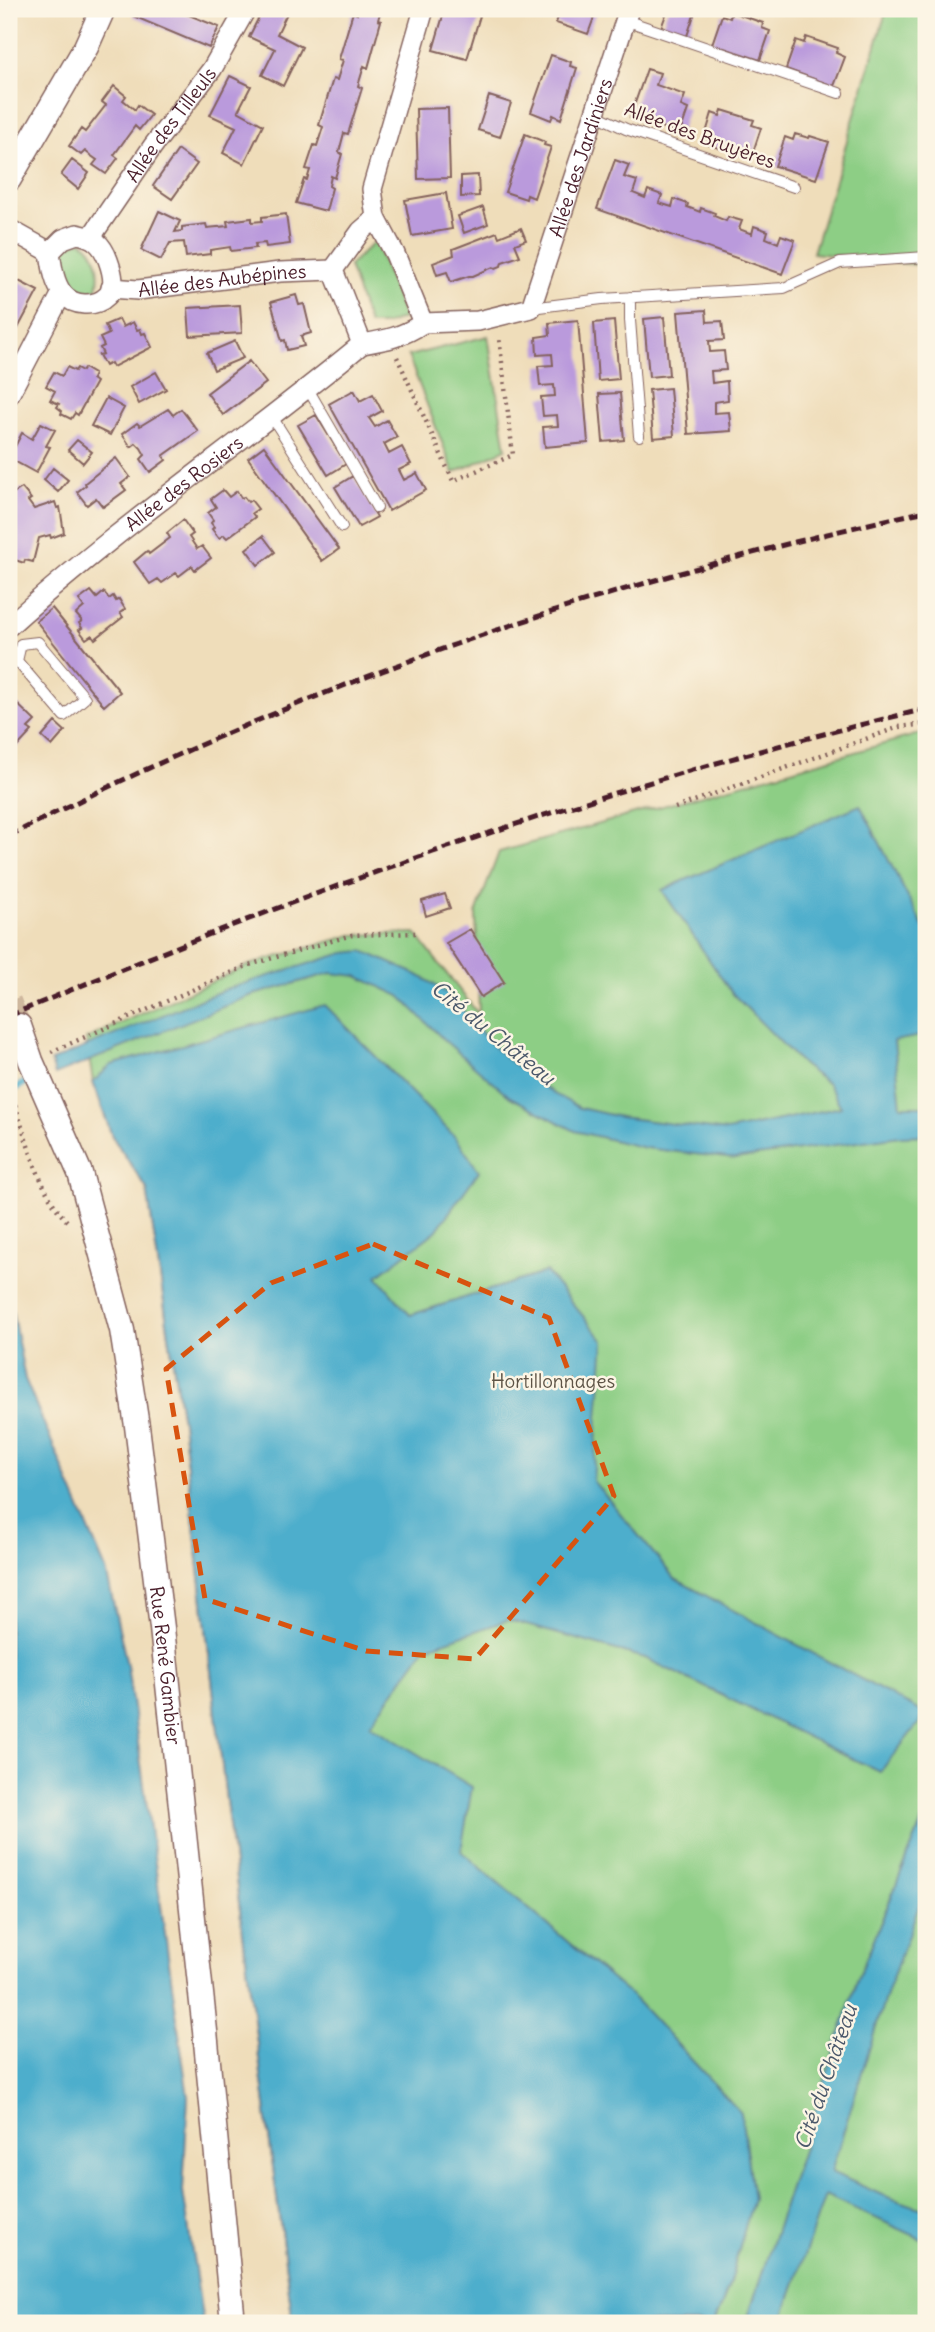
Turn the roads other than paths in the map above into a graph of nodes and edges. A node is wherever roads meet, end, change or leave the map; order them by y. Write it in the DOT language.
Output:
graph roads {
  1 [pos="103,9"];
  2 [pos="246,9"];
  3 [pos="424,9"];
  4 [pos="627,14"];
  5 [pos="839,93"];
  6 [pos="594,114"];
  7 [pos="9,179"];
  8 [pos="794,187"];
  9 [pos="376,218"];
  10 [pos="9,229"];
  11 [pos="91,237"];
  12 [pos="50,252"];
  13 [pos="926,257"];
  14 [pos="333,270"];
  15 [pos="111,288"];
  16 [pos="62,293"];
  17 [pos="630,298"];
  18 [pos="531,308"];
  19 [pos="423,323"];
  20 [pos="362,344"];
  21 [pos="307,389"];
  22 [pos="9,395"];
  23 [pos="272,417"];
  24 [pos="639,436"];
  25 [pos="377,508"];
  26 [pos="342,527"];
  27 [pos="9,628"];
  28 [pos="21,644"];
  29 [pos="21,1045"];
  30 [pos="233,2323"];
  1 -- 7 [label="street"];
  2 -- 11 [label="street, Allée des Tilleuls"];
  3 -- 9 [label="street"];
  4 -- 5 [label="lane"];
  4 -- 6 [label="street, Allée des Jardiniers"];
  6 -- 8 [label="lane, Allée des Bruyères"];
  6 -- 18 [label="street, Allée des Jardiniers"];
  9 -- 14 [label="street"];
  9 -- 19 [label="street"];
  10 -- 12 [label="street"];
  11 -- 12 [label="street"];
  11 -- 15 [label="street"];
  12 -- 16 [label="street"];
  13 -- 17 [label="lane"];
  14 -- 15 [label="street, Allée des Aubépines"];
  14 -- 20 [label="street"];
  15 -- 16 [label="street"];
  16 -- 22 [label="street"];
  17 -- 18 [label="lane"];
  17 -- 24 [label="lane"];
  18 -- 19 [label="street"];
  19 -- 20 [label="street"];
  20 -- 21 [label="street, Allée des Rosiers"];
  21 -- 23 [label="street, Allée des Rosiers"];
  21 -- 25 [label="lane"];
  23 -- 26 [label="lane"];
  23 -- 27 [label="street, Allée des Rosiers"];
  27 -- 28 [label="lane"];
  28 -- 28 [label="lane"];
  29 -- 30 [label="street, Rue René Gambier"];
}
